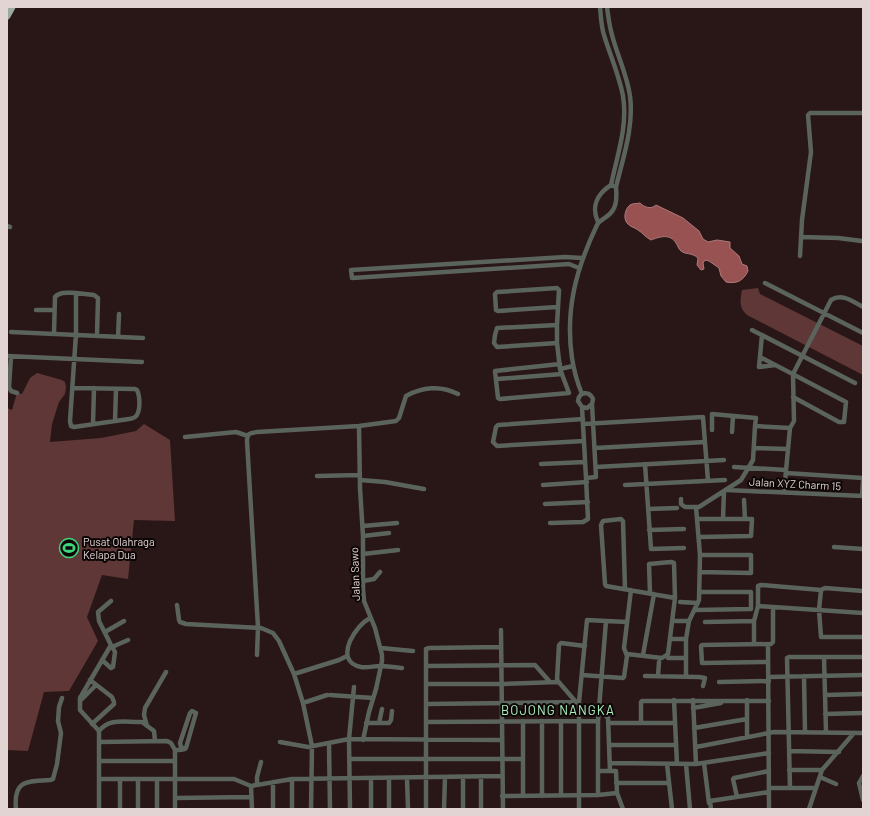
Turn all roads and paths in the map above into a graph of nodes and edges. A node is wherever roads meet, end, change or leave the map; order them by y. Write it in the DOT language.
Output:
graph roads {
  1 [pos="12,7"];
  2 [pos="600,7"];
  3 [pos="607,7"];
  4 [pos="7,16"];
  5 [pos="863,113"];
  6 [pos="610,185"];
  7 [pos="616,188"];
  8 [pos="598,222"];
  9 [pos="801,237"];
  10 [pos="862,241"];
  11 [pos="800,256"];
  12 [pos="565,257"];
  13 [pos="582,258"];
  14 [pos="566,264"];
  15 [pos="579,268"];
  16 [pos="765,283"];
  17 [pos="76,293"];
  18 [pos="557,307"];
  19 [pos="863,307"];
  20 [pos="36,310"];
  21 [pos="54,310"];
  22 [pos="824,313"];
  23 [pos="119,314"];
  24 [pos="556,325"];
  25 [pos="752,330"];
  26 [pos="11,332"];
  27 [pos="863,332"];
  28 [pos="54,333"];
  29 [pos="76,334"];
  30 [pos="97,335"];
  31 [pos="762,335"];
  32 [pos="118,337"];
  33 [pos="143,338"];
  34 [pos="557,343"];
  35 [pos="9,356"];
  36 [pos="802,356"];
  37 [pos="760,357"];
  38 [pos="74,359"];
  39 [pos="142,362"];
  40 [pos="775,365"];
  41 [pos="573,366"];
  42 [pos="561,369"];
  43 [pos="793,374"];
  44 [pos="497,379"];
  45 [pos="856,383"];
  46 [pos="72,388"];
  47 [pos="94,388"];
  48 [pos="116,389"];
  49 [pos="17,394"];
  50 [pos="458,394"];
  51 [pos="582,394"];
  52 [pos="793,397"];
  53 [pos="592,404"];
  54 [pos="582,407"];
  55 [pos="733,416"];
  56 [pos="115,421"];
  57 [pos="583,422"];
  58 [pos="93,424"];
  59 [pos="593,424"];
  60 [pos="359,426"];
  61 [pos="755,426"];
  62 [pos="790,428"];
  63 [pos="712,430"];
  64 [pos="732,432"];
  65 [pos="248,436"];
  66 [pos="185,437"];
  67 [pos="584,441"];
  68 [pos="705,442"];
  69 [pos="594,448"];
  70 [pos="754,448"];
  71 [pos="788,449"];
  72 [pos="724,460"];
  73 [pos="706,461"];
  74 [pos="585,462"];
  75 [pos="541,464"];
  76 [pos="645,464"];
  77 [pos="596,467"];
  78 [pos="734,467"];
  79 [pos="748,468"];
  80 [pos="786,472"];
  81 [pos="318,476"];
  82 [pos="359,478"];
  83 [pos="863,478"];
  84 [pos="586,480"];
  85 [pos="708,480"];
  86 [pos="725,480"];
  87 [pos="863,481"];
  88 [pos="646,484"];
  89 [pos="543,485"];
  90 [pos="625,485"];
  91 [pos="424,489"];
  92 [pos="725,490"];
  93 [pos="784,492"];
  94 [pos="862,496"];
  95 [pos="681,499"];
  96 [pos="744,500"];
  97 [pos="588,502"];
  98 [pos="546,504"];
  99 [pos="696,507"];
  100 [pos="677,508"];
  101 [pos="648,509"];
  102 [pos="697,519"];
  103 [pos="723,519"];
  104 [pos="744,519"];
  105 [pos="397,523"];
  106 [pos="550,523"];
  107 [pos="363,526"];
  108 [pos="684,529"];
  109 [pos="649,530"];
  110 [pos="389,533"];
  111 [pos="363,536"];
  112 [pos="699,537"];
  113 [pos="834,547"];
  114 [pos="684,548"];
  115 [pos="863,549"];
  116 [pos="398,550"];
  117 [pos="363,554"];
  118 [pos="700,555"];
  119 [pos="380,572"];
  120 [pos="700,572"];
  121 [pos="363,581"];
  122 [pos="628,589"];
  123 [pos="821,590"];
  124 [pos="863,591"];
  125 [pos="699,592"];
  126 [pos="652,594"];
  127 [pos="675,598"];
  128 [pos="111,601"];
  129 [pos="680,602"];
  130 [pos="698,603"];
  131 [pos="177,604"];
  132 [pos="758,606"];
  133 [pos="773,607"];
  134 [pos="695,610"];
  135 [pos="820,610"];
  136 [pos="863,613"];
  137 [pos="370,618"];
  138 [pos="124,621"];
  139 [pos="606,621"];
  140 [pos="689,621"];
  141 [pos="754,621"];
  142 [pos="627,622"];
  143 [pos="675,622"];
  144 [pos="705,622"];
  145 [pos="258,627"];
  146 [pos="501,630"];
  147 [pos="105,632"];
  148 [pos="863,637"];
  149 [pos="671,639"];
  150 [pos="686,639"];
  151 [pos="128,640"];
  152 [pos="754,644"];
  153 [pos="768,644"];
  154 [pos="111,646"];
  155 [pos="585,646"];
  156 [pos="501,647"];
  157 [pos="380,648"];
  158 [pos="413,650"];
  159 [pos="627,654"];
  160 [pos="256,655"];
  161 [pos="643,655"];
  162 [pos="347,656"];
  163 [pos="824,657"];
  164 [pos="668,658"];
  165 [pos="686,658"];
  166 [pos="863,658"];
  167 [pos="102,660"];
  168 [pos="659,662"];
  169 [pos="768,662"];
  170 [pos="501,665"];
  171 [pos="380,666"];
  172 [pos="426,666"];
  173 [pos="402,668"];
  174 [pos="166,672"];
  175 [pos="294,674"];
  176 [pos="863,675"];
  177 [pos="582,676"];
  178 [pos="645,676"];
  179 [pos="658,676"];
  180 [pos="686,676"];
  181 [pos="804,676"];
  182 [pos="825,676"];
  183 [pos="601,677"];
  184 [pos="788,677"];
  185 [pos="769,679"];
  186 [pos="90,680"];
  187 [pos="550,682"];
  188 [pos="558,682"];
  189 [pos="719,682"];
  190 [pos="426,684"];
  191 [pos="502,684"];
  192 [pos="96,685"];
  193 [pos="703,686"];
  194 [pos="354,687"];
  195 [pos="863,694"];
  196 [pos="825,695"];
  197 [pos="354,696"];
  198 [pos="62,698"];
  199 [pos="373,698"];
  200 [pos="674,700"];
  201 [pos="693,700"];
  202 [pos="747,700"];
  203 [pos="769,700"];
  204 [pos="80,701"];
  205 [pos="731,701"];
  206 [pos="502,702"];
  207 [pos="578,702"];
  208 [pos="303,703"];
  209 [pos="426,704"];
  210 [pos="693,708"];
  211 [pos="382,709"];
  212 [pos="392,711"];
  213 [pos="598,713"];
  214 [pos="863,713"];
  215 [pos="825,714"];
  216 [pos="747,719"];
  217 [pos="502,721"];
  218 [pos="523,721"];
  219 [pos="542,721"];
  220 [pos="561,721"];
  221 [pos="579,721"];
  222 [pos="598,721"];
  223 [pos="426,722"];
  224 [pos="366,723"];
  225 [pos="379,723"];
  226 [pos="609,723"];
  227 [pos="641,723"];
  228 [pos="674,723"];
  229 [pos="92,724"];
  230 [pos="147,726"];
  231 [pos="694,728"];
  232 [pos="185,729"];
  233 [pos="99,731"];
  234 [pos="191,731"];
  235 [pos="788,732"];
  236 [pos="805,732"];
  237 [pos="826,732"];
  238 [pos="768,733"];
  239 [pos="854,733"];
  240 [pos="863,733"];
  241 [pos="747,737"];
  242 [pos="349,739"];
  243 [pos="363,740"];
  244 [pos="426,740"];
  245 [pos="501,740"];
  246 [pos="155,741"];
  247 [pos="99,742"];
  248 [pos="280,742"];
  249 [pos="329,743"];
  250 [pos="609,745"];
  251 [pos="676,745"];
  252 [pos="312,746"];
  253 [pos="696,747"];
  254 [pos="185,749"];
  255 [pos="175,750"];
  256 [pos="789,751"];
  257 [pos="838,752"];
  258 [pos="769,753"];
  259 [pos="350,759"];
  260 [pos="502,759"];
  261 [pos="523,759"];
  262 [pos="427,760"];
  263 [pos="99,761"];
  264 [pos="175,761"];
  265 [pos="261,762"];
  266 [pos="610,763"];
  267 [pos="704,763"];
  268 [pos="667,764"];
  269 [pos="677,764"];
  270 [pos="686,764"];
  271 [pos="696,764"];
  272 [pos="789,770"];
  273 [pos="822,770"];
  274 [pos="598,771"];
  275 [pos="610,771"];
  276 [pos="769,772"];
  277 [pos="481,776"];
  278 [pos="502,776"];
  279 [pos="863,776"];
  280 [pos="445,777"];
  281 [pos="463,777"];
  282 [pos="820,777"];
  283 [pos="312,778"];
  284 [pos="330,778"];
  285 [pos="350,778"];
  286 [pos="371,778"];
  287 [pos="389,778"];
  288 [pos="407,778"];
  289 [pos="427,778"];
  290 [pos="99,779"];
  291 [pos="120,779"];
  292 [pos="138,779"];
  293 [pos="157,779"];
  294 [pos="175,779"];
  295 [pos="292,779"];
  296 [pos="273,782"];
  297 [pos="616,783"];
  298 [pos="669,783"];
  299 [pos="836,784"];
  300 [pos="257,785"];
  301 [pos="251,786"];
  302 [pos="790,788"];
  303 [pos="816,788"];
  304 [pos="770,790"];
  305 [pos="617,793"];
  306 [pos="580,795"];
  307 [pos="598,795"];
  308 [pos="502,796"];
  309 [pos="523,796"];
  310 [pos="542,796"];
  311 [pos="561,796"];
  312 [pos="251,797"];
  313 [pos="737,797"];
  314 [pos="175,798"];
  315 [pos="863,800"];
  316 [pos="16,809"];
  317 [pos="99,809"];
  318 [pos="120,809"];
  319 [pos="138,809"];
  320 [pos="157,809"];
  321 [pos="176,809"];
  322 [pos="252,809"];
  323 [pos="273,809"];
  324 [pos="292,809"];
  325 [pos="311,809"];
  326 [pos="330,809"];
  327 [pos="350,809"];
  328 [pos="371,809"];
  329 [pos="389,809"];
  330 [pos="408,809"];
  331 [pos="426,809"];
  332 [pos="444,809"];
  333 [pos="463,809"];
  334 [pos="481,809"];
  335 [pos="503,809"];
  336 [pos="580,809"];
  337 [pos="623,809"];
  338 [pos="672,809"];
  339 [pos="690,809"];
  340 [pos="711,809"];
  341 [pos="769,809"];
  342 [pos="809,809"];
  1 -- 4 [label="main road"];
  2 -- 6 [label="street"];
  3 -- 7 [label="street"];
  5 -- 9 [label="street"];
  6 -- 7 [label="street"];
  6 -- 8 [label="street"];
  7 -- 8 [label="street"];
  8 -- 13 [label="street"];
  9 -- 10 [label="street"];
  9 -- 11 [label="street"];
  12 -- 13 [label="street"];
  12 -- 14 [label="street"];
  12 -- 14 [label="street"];
  13 -- 15 [label="street"];
  14 -- 15 [label="street"];
  15 -- 41 [label="street"];
  16 -- 22 [label="street"];
  17 -- 21 [label="street"];
  17 -- 29 [label="street"];
  17 -- 30 [label="street"];
  18 -- 18 [label="street"];
  18 -- 24 [label="street"];
  19 -- 22 [label="street"];
  20 -- 21 [label="street"];
  21 -- 28 [label="street"];
  22 -- 27 [label="street"];
  22 -- 36 [label="street"];
  23 -- 32 [label="street"];
  24 -- 34 [label="street"];
  24 -- 34 [label="street"];
  25 -- 31 [label="street"];
  26 -- 28 [label="street"];
  28 -- 29 [label="street"];
  29 -- 30 [label="street"];
  29 -- 38 [label="street"];
  30 -- 32 [label="street"];
  31 -- 36 [label="street"];
  31 -- 37 [label="street"];
  32 -- 33 [label="street"];
  34 -- 42 [label="street"];
  35 -- 38 [label="street"];
  35 -- 49 [label="street"];
  36 -- 43 [label="street"];
  36 -- 45 [label="street"];
  37 -- 40 [label="street"];
  37 -- 40 [label="street"];
  38 -- 39 [label="street"];
  38 -- 46 [label="street"];
  40 -- 43 [label="street"];
  41 -- 42 [label="street"];
  41 -- 51 [label="street"];
  42 -- 44 [label="street"];
  42 -- 44 [label="street"];
  42 -- 44 [label="street"];
  43 -- 52 [label="street"];
  43 -- 52 [label="street"];
  46 -- 47 [label="street"];
  46 -- 58 [label="street"];
  47 -- 48 [label="street"];
  47 -- 58 [label="street"];
  48 -- 56 [label="street"];
  48 -- 56 [label="street"];
  50 -- 60 [label="street"];
  51 -- 53 [label="street"];
  51 -- 54 [label="street"];
  52 -- 62 [label="street"];
  53 -- 54 [label="street"];
  53 -- 59 [label="street"];
  54 -- 57 [label="street"];
  55 -- 61 [label="street"];
  55 -- 63 [label="street"];
  55 -- 64 [label="street"];
  56 -- 58 [label="street"];
  57 -- 59 [label="street"];
  57 -- 67 [label="street"];
  57 -- 67 [label="street"];
  59 -- 68 [label="street"];
  59 -- 69 [label="street"];
  60 -- 65 [label="street"];
  60 -- 82 [label="street, Jalan Sawo"];
  61 -- 62 [label="street"];
  61 -- 70 [label="street"];
  62 -- 71 [label="street"];
  65 -- 66 [label="street"];
  65 -- 145 [label="street"];
  67 -- 74 [label="street"];
  68 -- 69 [label="street"];
  68 -- 73 [label="street"];
  69 -- 77 [label="street"];
  70 -- 71 [label="street"];
  70 -- 79 [label="street"];
  71 -- 80 [label="street"];
  72 -- 73 [label="street"];
  73 -- 76 [label="street"];
  73 -- 85 [label="street"];
  74 -- 75 [label="street"];
  74 -- 84 [label="street"];
  76 -- 77 [label="street"];
  76 -- 88 [label="street"];
  77 -- 84 [label="street"];
  78 -- 79 [label="street"];
  79 -- 80 [label="street"];
  79 -- 92 [label="street"];
  80 -- 83 [label="street"];
  80 -- 93 [label="street"];
  81 -- 82 [label="street"];
  82 -- 91 [label="street"];
  82 -- 107 [label="street, Jalan Sawo"];
  84 -- 89 [label="street"];
  84 -- 97 [label="street"];
  85 -- 86 [label="street"];
  85 -- 88 [label="street"];
  87 -- 94 [label="street"];
  88 -- 90 [label="street"];
  88 -- 101 [label="street"];
  92 -- 93 [label="street, Jalan XYZ Charm 15"];
  92 -- 99 [label="street"];
  92 -- 103 [label="street"];
  93 -- 94 [label="street, Jalan XYZ Charm 15"];
  95 -- 99 [label="street"];
  96 -- 104 [label="street"];
  97 -- 98 [label="street"];
  97 -- 106 [label="street"];
  99 -- 102 [label="street"];
  100 -- 101 [label="street"];
  101 -- 109 [label="street"];
  102 -- 103 [label="street"];
  102 -- 112 [label="street"];
  103 -- 104 [label="street"];
  104 -- 112 [label="street"];
  105 -- 107 [label="street"];
  107 -- 111 [label="street, Jalan Sawo"];
  108 -- 109 [label="street"];
  109 -- 114 [label="street"];
  110 -- 111 [label="street"];
  111 -- 117 [label="street, Jalan Sawo"];
  112 -- 118 [label="street"];
  113 -- 115 [label="street"];
  116 -- 117 [label="street"];
  117 -- 121 [label="street, Jalan Sawo"];
  118 -- 120 [label="street"];
  118 -- 120 [label="street"];
  119 -- 121 [label="street"];
  120 -- 125 [label="street"];
  121 -- 137 [label="street, Jalan Sawo"];
  122 -- 122 [label="street"];
  122 -- 126 [label="street"];
  122 -- 142 [label="street"];
  123 -- 124 [label="street"];
  123 -- 132 [label="street"];
  123 -- 135 [label="street"];
  125 -- 130 [label="street"];
  125 -- 134 [label="street"];
  126 -- 127 [label="street"];
  126 -- 127 [label="street"];
  126 -- 161 [label="street"];
  127 -- 161 [label="street"];
  128 -- 147 [label="street"];
  129 -- 130 [label="street"];
  130 -- 134 [label="street"];
  131 -- 145 [label="street"];
  132 -- 133 [label="street"];
  132 -- 141 [label="street"];
  133 -- 135 [label="street"];
  133 -- 153 [label="street"];
  134 -- 140 [label="street"];
  135 -- 136 [label="street"];
  135 -- 148 [label="street"];
  137 -- 157 [label="street, Jalan Sawo"];
  137 -- 162 [label="street"];
  138 -- 147 [label="street"];
  139 -- 142 [label="street"];
  139 -- 155 [label="street"];
  139 -- 183 [label="street"];
  140 -- 143 [label="street"];
  140 -- 150 [label="street"];
  141 -- 144 [label="street"];
  141 -- 152 [label="street"];
  142 -- 159 [label="street"];
  145 -- 160 [label="street"];
  145 -- 175 [label="street"];
  146 -- 156 [label="street"];
  147 -- 154 [label="street"];
  149 -- 150 [label="street"];
  150 -- 165 [label="street"];
  151 -- 154 [label="street"];
  152 -- 153 [label="street"];
  152 -- 169 [label="street"];
  153 -- 169 [label="street"];
  154 -- 167 [label="street"];
  154 -- 167 [label="street"];
  155 -- 177 [label="street"];
  155 -- 188 [label="street"];
  156 -- 170 [label="street"];
  156 -- 172 [label="street"];
  157 -- 158 [label="street"];
  157 -- 171 [label="street, Jalan Sawo"];
  159 -- 161 [label="street"];
  159 -- 183 [label="street"];
  162 -- 171 [label="street"];
  162 -- 175 [label="street"];
  163 -- 166 [label="street"];
  163 -- 182 [label="street"];
  163 -- 184 [label="street"];
  164 -- 165 [label="street"];
  165 -- 180 [label="street"];
  167 -- 186 [label="street"];
  168 -- 179 [label="street"];
  169 -- 185 [label="street"];
  170 -- 172 [label="street"];
  170 -- 187 [label="street"];
  170 -- 191 [label="street"];
  171 -- 173 [label="street"];
  171 -- 199 [label="street, Jalan Sawo"];
  172 -- 190 [label="street"];
  174 -- 230 [label="street"];
  175 -- 208 [label="street"];
  176 -- 182 [label="street"];
  177 -- 183 [label="street"];
  177 -- 207 [label="street"];
  178 -- 179 [label="street"];
  179 -- 180 [label="street"];
  180 -- 193 [label="street"];
  181 -- 182 [label="street"];
  181 -- 184 [label="street"];
  181 -- 236 [label="street"];
  182 -- 196 [label="street"];
  183 -- 213 [label="street"];
  184 -- 185 [label="street"];
  184 -- 235 [label="street"];
  185 -- 189 [label="street"];
  185 -- 203 [label="street"];
  186 -- 192 [label="street"];
  186 -- 204 [label="street"];
  187 -- 188 [label="street"];
  187 -- 191 [label="street"];
  188 -- 207 [label="street"];
  190 -- 191 [label="street"];
  190 -- 209 [label="street"];
  191 -- 206 [label="street"];
  192 -- 204 [label="street"];
  192 -- 229 [label="street"];
  194 -- 197 [label="street"];
  195 -- 196 [label="street"];
  196 -- 215 [label="street"];
  197 -- 199 [label="street"];
  197 -- 208 [label="street"];
  197 -- 242 [label="street"];
  198 -- 316 [label="street"];
  199 -- 224 [label="street, Jalan Sawo"];
  200 -- 201 [label="street"];
  200 -- 227 [label="street"];
  200 -- 228 [label="street"];
  201 -- 205 [label="street"];
  201 -- 210 [label="street"];
  202 -- 203 [label="street"];
  202 -- 205 [label="street"];
  202 -- 216 [label="street"];
  203 -- 238 [label="street"];
  204 -- 229 [label="street"];
  205 -- 210 [label="street"];
  206 -- 207 [label="street"];
  206 -- 209 [label="street"];
  206 -- 217 [label="street"];
  207 -- 221 [label="street"];
  208 -- 252 [label="street"];
  209 -- 223 [label="street"];
  210 -- 231 [label="street"];
  211 -- 225 [label="street"];
  212 -- 225 [label="street"];
  213 -- 222 [label="street"];
  213 -- 226 [label="street"];
  214 -- 215 [label="street"];
  215 -- 237 [label="street"];
  216 -- 231 [label="street"];
  216 -- 241 [label="street"];
  217 -- 218 [label="street"];
  217 -- 223 [label="street"];
  217 -- 245 [label="street"];
  218 -- 219 [label="street"];
  218 -- 261 [label="street"];
  219 -- 220 [label="street"];
  219 -- 310 [label="street"];
  220 -- 221 [label="street"];
  220 -- 311 [label="street"];
  221 -- 222 [label="street"];
  221 -- 306 [label="street"];
  222 -- 274 [label="street"];
  223 -- 244 [label="street"];
  224 -- 225 [label="street"];
  224 -- 243 [label="street, Jalan Sawo"];
  226 -- 227 [label="street"];
  226 -- 250 [label="street"];
  227 -- 228 [label="street"];
  228 -- 251 [label="street"];
  229 -- 233 [label="street"];
  230 -- 233 [label="street"];
  230 -- 246 [label="street"];
  231 -- 253 [label="street"];
  232 -- 234 [label="street"];
  232 -- 234 [label="street"];
  232 -- 254 [label="street"];
  233 -- 247 [label="street"];
  234 -- 254 [label="street"];
  235 -- 236 [label="street"];
  235 -- 238 [label="street"];
  235 -- 256 [label="street"];
  236 -- 237 [label="street"];
  237 -- 239 [label="street"];
  238 -- 241 [label="street"];
  238 -- 258 [label="street"];
  239 -- 240 [label="street"];
  239 -- 257 [label="street"];
  241 -- 253 [label="street"];
  242 -- 243 [label="street"];
  242 -- 249 [label="street"];
  242 -- 259 [label="street"];
  243 -- 244 [label="street"];
  244 -- 245 [label="street"];
  244 -- 262 [label="street"];
  245 -- 260 [label="street"];
  246 -- 247 [label="street"];
  246 -- 255 [label="street"];
  247 -- 263 [label="street"];
  248 -- 252 [label="street"];
  249 -- 252 [label="street"];
  249 -- 284 [label="street"];
  250 -- 251 [label="street"];
  250 -- 266 [label="street"];
  251 -- 269 [label="street"];
  252 -- 283 [label="street"];
  253 -- 271 [label="street"];
  254 -- 255 [label="street"];
  255 -- 264 [label="street"];
  256 -- 257 [label="street"];
  256 -- 272 [label="street"];
  257 -- 273 [label="street"];
  258 -- 267 [label="street"];
  258 -- 276 [label="street"];
  259 -- 262 [label="street"];
  259 -- 285 [label="street"];
  260 -- 261 [label="street"];
  260 -- 262 [label="street"];
  260 -- 278 [label="street"];
  261 -- 309 [label="street"];
  262 -- 289 [label="street"];
  263 -- 264 [label="street"];
  263 -- 290 [label="street"];
  264 -- 294 [label="street"];
  265 -- 300 [label="street"];
  266 -- 268 [label="street"];
  266 -- 275 [label="street"];
  267 -- 271 [label="street"];
  267 -- 340 [label="street"];
  268 -- 269 [label="street"];
  268 -- 298 [label="street"];
  269 -- 270 [label="street"];
  270 -- 271 [label="street"];
  270 -- 339 [label="street"];
  272 -- 273 [label="street"];
  272 -- 302 [label="street"];
  273 -- 282 [label="street"];
  274 -- 275 [label="street"];
  274 -- 307 [label="street"];
  275 -- 297 [label="street"];
  276 -- 304 [label="street"];
  276 -- 313 [label="street"];
  277 -- 278 [label="street"];
  277 -- 281 [label="street"];
  277 -- 334 [label="street"];
  278 -- 308 [label="street"];
  279 -- 315 [label="street"];
  280 -- 281 [label="street"];
  280 -- 289 [label="street"];
  280 -- 332 [label="street"];
  281 -- 333 [label="street"];
  282 -- 299 [label="street"];
  282 -- 303 [label="street"];
  283 -- 284 [label="street"];
  283 -- 295 [label="street"];
  283 -- 325 [label="street"];
  284 -- 285 [label="street"];
  284 -- 326 [label="street"];
  285 -- 286 [label="street"];
  285 -- 327 [label="street"];
  286 -- 287 [label="street"];
  286 -- 328 [label="street"];
  287 -- 288 [label="street"];
  287 -- 329 [label="street"];
  288 -- 289 [label="street"];
  288 -- 330 [label="street"];
  289 -- 331 [label="street"];
  290 -- 291 [label="street"];
  290 -- 317 [label="street"];
  291 -- 292 [label="street"];
  291 -- 318 [label="street"];
  292 -- 293 [label="street"];
  292 -- 319 [label="street"];
  293 -- 294 [label="street"];
  293 -- 320 [label="street"];
  294 -- 301 [label="street"];
  294 -- 314 [label="street"];
  295 -- 296 [label="street"];
  295 -- 324 [label="street"];
  296 -- 300 [label="street"];
  296 -- 323 [label="street"];
  297 -- 298 [label="street"];
  297 -- 305 [label="street"];
  298 -- 338 [label="street"];
  300 -- 301 [label="street"];
  301 -- 312 [label="street"];
  302 -- 303 [label="street"];
  302 -- 304 [label="street"];
  303 -- 342 [label="street"];
  304 -- 313 [label="street"];
  304 -- 341 [label="street"];
  305 -- 307 [label="street"];
  305 -- 337 [label="street"];
  306 -- 307 [label="street"];
  306 -- 311 [label="street"];
  306 -- 336 [label="street"];
  308 -- 309 [label="street"];
  308 -- 335 [label="street"];
  309 -- 310 [label="street"];
  310 -- 311 [label="street"];
  312 -- 314 [label="street"];
  312 -- 322 [label="street"];
  313 -- 340 [label="street"];
  314 -- 321 [label="street"];
}
